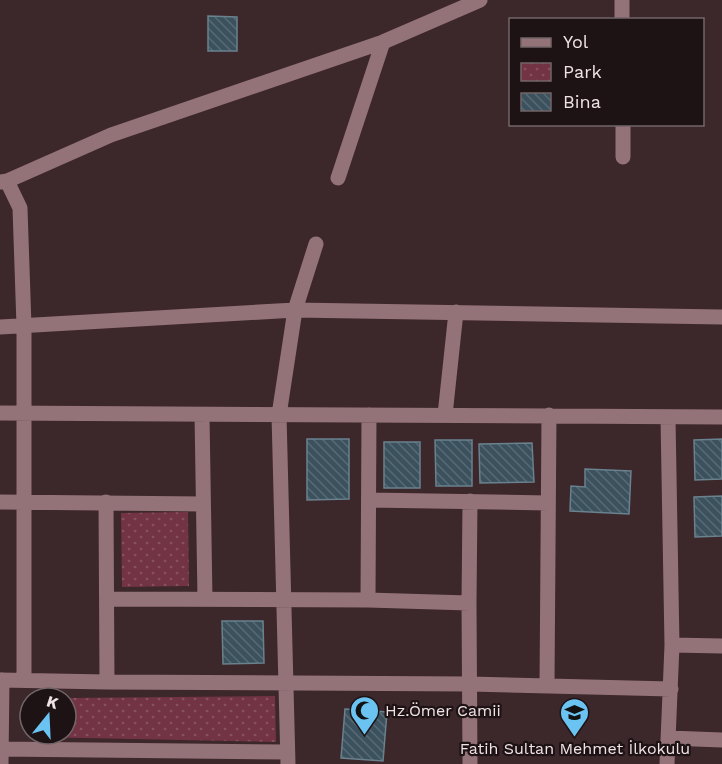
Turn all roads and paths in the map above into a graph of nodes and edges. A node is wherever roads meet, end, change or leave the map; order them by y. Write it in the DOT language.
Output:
graph roads {
  1 [pos="480,0"];
  2 [pos="622,0"];
  3 [pos="622,18"];
  4 [pos="383,42"];
  5 [pos="623,126"];
  6 [pos="623,157"];
  7 [pos="338,178"];
  8 [pos="3,182"];
  9 [pos="316,243"];
  10 [pos="295,310"];
  11 [pos="456,312"];
  12 [pos="722,316"];
  13 [pos="24,326"];
  14 [pos="0,327"];
  15 [pos="24,413"];
  16 [pos="0,414"];
  17 [pos="202,415"];
  18 [pos="279,415"];
  19 [pos="369,415"];
  20 [pos="445,415"];
  21 [pos="549,415"];
  22 [pos="722,417"];
  23 [pos="668,418"];
  24 [pos="369,500"];
  25 [pos="23,501"];
  26 [pos="471,501"];
  27 [pos="0,502"];
  28 [pos="106,502"];
  29 [pos="548,503"];
  30 [pos="202,504"];
  31 [pos="107,599"];
  32 [pos="205,599"];
  33 [pos="284,599"];
  34 [pos="368,600"];
  35 [pos="469,603"];
  36 [pos="672,645"];
  37 [pos="722,646"];
  38 [pos="1,680"];
  39 [pos="24,680"];
  40 [pos="106,682"];
  41 [pos="285,683"];
  42 [pos="469,684"];
  43 [pos="547,686"];
  44 [pos="671,689"];
  45 [pos="669,738"];
  46 [pos="722,740"];
  47 [pos="1,754"];
  48 [pos="95,757"];
  49 [pos="288,758"];
  50 [pos="470,764"];
  51 [pos="668,764"];
  1 -- 4 [label="street"];
  2 -- 3 [label="street"];
  4 -- 7 [label="street"];
  4 -- 8 [label="street"];
  5 -- 6 [label="street"];
  8 -- 13 [label="street"];
  9 -- 10 [label="street"];
  10 -- 11 [label="street"];
  10 -- 13 [label="street"];
  10 -- 18 [label="street"];
  11 -- 12 [label="street"];
  11 -- 20 [label="street"];
  13 -- 14 [label="street"];
  13 -- 15 [label="street"];
  15 -- 16 [label="street"];
  15 -- 17 [label="street"];
  15 -- 25 [label="street"];
  17 -- 18 [label="street"];
  17 -- 30 [label="street"];
  18 -- 19 [label="street"];
  18 -- 33 [label="street"];
  19 -- 20 [label="street"];
  19 -- 24 [label="street"];
  20 -- 21 [label="street"];
  21 -- 23 [label="street"];
  21 -- 29 [label="street"];
  22 -- 23 [label="street"];
  23 -- 36 [label="street"];
  24 -- 26 [label="street"];
  24 -- 34 [label="street"];
  25 -- 27 [label="street"];
  25 -- 28 [label="street"];
  25 -- 39 [label="street"];
  26 -- 29 [label="street"];
  26 -- 35 [label="street"];
  28 -- 30 [label="street"];
  28 -- 31 [label="street"];
  29 -- 43 [label="street"];
  30 -- 32 [label="street"];
  31 -- 32 [label="street"];
  31 -- 40 [label="street"];
  32 -- 33 [label="street"];
  33 -- 34 [label="street"];
  33 -- 41 [label="street"];
  34 -- 35 [label="street"];
  35 -- 42 [label="street"];
  36 -- 37 [label="street"];
  36 -- 44 [label="street"];
  38 -- 39 [label="street"];
  38 -- 47 [label="street"];
  39 -- 40 [label="street"];
  40 -- 41 [label="street"];
  41 -- 42 [label="street"];
  41 -- 49 [label="street"];
  42 -- 43 [label="street"];
  42 -- 50 [label="street"];
  43 -- 44 [label="street"];
  44 -- 45 [label="street"];
  45 -- 46 [label="street"];
  45 -- 51 [label="street"];
  47 -- 48 [label="street"];
  48 -- 49 [label="street"];
}
